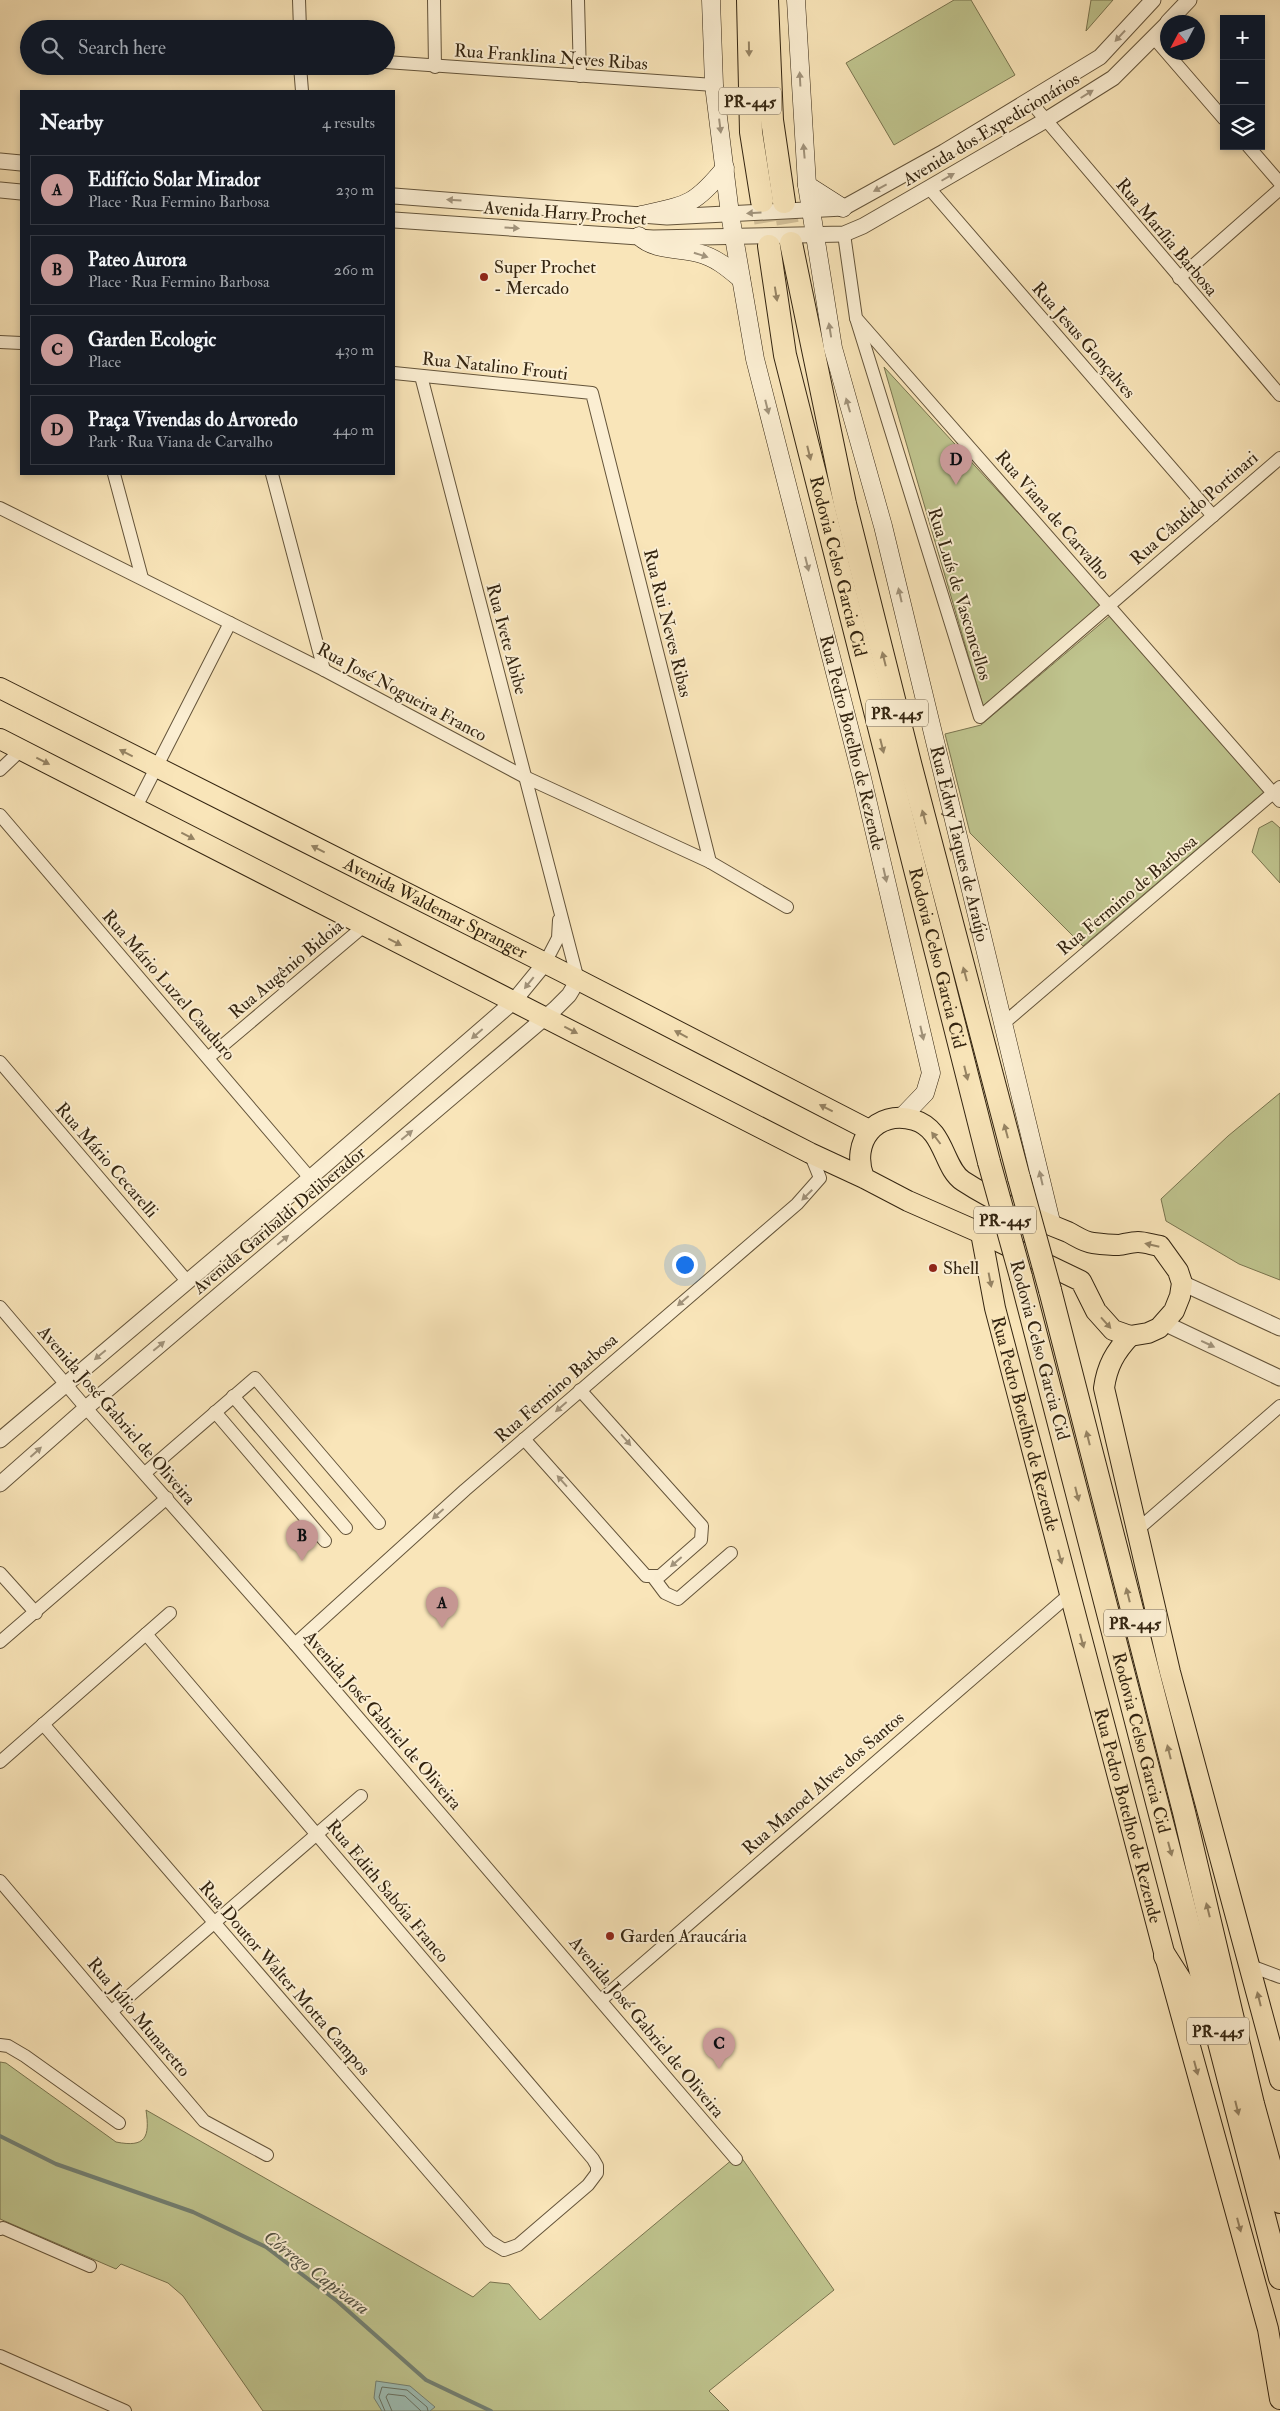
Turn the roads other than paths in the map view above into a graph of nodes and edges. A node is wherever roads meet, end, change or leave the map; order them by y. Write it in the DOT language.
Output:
graph roads {
  1 [pos="299,0"];
  2 [pos="434,0"];
  3 [pos="578,0"];
  4 [pos="711,0"];
  5 [pos="748,0"];
  6 [pos="767,0"];
  7 [pos="796,0"];
  8 [pos="1153,0"];
  9 [pos="1189,0"];
  10 [pos="1175,15"];
  11 [pos="300,20"];
  12 [pos="1160,32"];
  13 [pos="1154,38"];
  14 [pos="395,63"];
  15 [pos="435,67"];
  16 [pos="301,75"];
  17 [pos="580,76"];
  18 [pos="714,85"];
  19 [pos="302,90"];
  20 [pos="1028,100"];
  21 [pos="1220,113"];
  22 [pos="1046,120"];
  23 [pos="1251,150"];
  24 [pos="0,161"];
  25 [pos="20,163"];
  26 [pos="725,168"];
  27 [pos="1280,183"];
  28 [pos="808,185"];
  29 [pos="929,188"];
  30 [pos="1280,189"];
  31 [pos="0,190"];
  32 [pos="20,192"];
  33 [pos="395,196"];
  34 [pos="762,201"];
  35 [pos="784,202"];
  36 [pos="843,208"];
  37 [pos="812,210"];
  38 [pos="641,214"];
  39 [pos="730,214"];
  40 [pos="395,220"];
  41 [pos="815,234"];
  42 [pos="844,234"];
  43 [pos="639,236"];
  44 [pos="734,236"];
  45 [pos="791,243"];
  46 [pos="769,246"];
  47 [pos="1179,278"];
  48 [pos="741,279"];
  49 [pos="856,318"];
  50 [pos="0,342"];
  51 [pos="20,343"];
  52 [pos="395,374"];
  53 [pos="421,376"];
  54 [pos="592,393"];
  55 [pos="1280,395"];
  56 [pos="1280,458"];
  57 [pos="114,475"];
  58 [pos="272,475"];
  59 [pos="0,508"];
  60 [pos="1212,516"];
  61 [pos="142,578"];
  62 [pos="1109,605"];
  63 [pos="230,623"];
  64 [pos="324,670"];
  65 [pos="0,688"];
  66 [pos="0,739"];
  67 [pos="21,750"];
  68 [pos="156,768"];
  69 [pos="0,770"];
  70 [pos="525,776"];
  71 [pos="1278,794"];
  72 [pos="136,809"];
  73 [pos="0,815"];
  74 [pos="710,862"];
  75 [pos="787,907"];
  76 [pos="560,910"];
  77 [pos="364,926"];
  78 [pos="545,963"];
  79 [pos="578,980"];
  80 [pos="514,1002"];
  81 [pos="546,1017"];
  82 [pos="1004,1023"];
  83 [pos="209,1057"];
  84 [pos="0,1062"];
  85 [pos="902,1118"];
  86 [pos="869,1130"];
  87 [pos="810,1153"];
  88 [pos="310,1178"];
  89 [pos="864,1178"];
  90 [pos="1052,1226"];
  91 [pos="981,1232"];
  92 [pos="188,1281"];
  93 [pos="1182,1283"];
  94 [pos="0,1307"];
  95 [pos="1164,1324"];
  96 [pos="1280,1328"];
  97 [pos="1130,1336"];
  98 [pos="1280,1378"];
  99 [pos="66,1384"];
  100 [pos="580,1390"];
  101 [pos="233,1396"];
  102 [pos="1280,1406"];
  103 [pos="86,1408"];
  104 [pos="215,1412"];
  105 [pos="524,1439"];
  106 [pos="0,1440"];
  107 [pos="144,1473"];
  108 [pos="0,1484"];
  109 [pos="167,1498"];
  110 [pos="379,1523"];
  111 [pos="346,1528"];
  112 [pos="1136,1531"];
  113 [pos="326,1541"];
  114 [pos="731,1553"];
  115 [pos="0,1573"];
  116 [pos="653,1578"];
  117 [pos="1070,1594"];
  118 [pos="36,1613"];
  119 [pos="170,1614"];
  120 [pos="146,1634"];
  121 [pos="0,1642"];
  122 [pos="295,1644"];
  123 [pos="43,1724"];
  124 [pos="0,1762"];
  125 [pos="361,1796"];
  126 [pos="317,1835"];
  127 [pos="0,1881"];
  128 [pos="215,1924"];
  129 [pos="1165,1956"];
  130 [pos="1251,1966"];
  131 [pos="1280,1977"];
  132 [pos="601,2000"];
  133 [pos="112,2011"];
  134 [pos="1221,2044"];
  135 [pos="0,2045"];
  136 [pos="1280,2076"];
  137 [pos="1253,2104"];
  138 [pos="119,2123"];
  139 [pos="267,2155"];
  140 [pos="736,2159"];
  141 [pos="1280,2159"];
  142 [pos="1280,2202"];
  143 [pos="1,2228"];
  144 [pos="504,2250"];
  145 [pos="90,2266"];
  146 [pos="1280,2278"];
  147 [pos="0,2356"];
  148 [pos="1280,2399"];
  149 [pos="124,2411"];
  1 -- 11 [label="street"];
  2 -- 15 [label="street"];
  3 -- 17 [label="street"];
  4 -- 18 [label="main road"];
  5 -- 34 [label="highway, PR-445, one-way"];
  6 -- 35 [label="highway, PR-445"];
  28 -- 7 [label="main road, PR-445, one-way"];
  8 -- 20 [label="street, Avenida dos Expedicionários, one-way"];
  9 -- 10 [label="street, Avenida dos Expedicionários"];
  12 -- 13 [label="street, Avenida dos Expedicionários"];
  13 -- 21 [label="street"];
  22 -- 13 [label="street, Avenida dos Expedicionários, one-way"];
  14 -- 15 [label="street, Rua Franklina Neves Ribas"];
  15 -- 17 [label="street, Rua Franklina Neves Ribas"];
  16 -- 19 [label="street"];
  17 -- 18 [label="street, Rua Franklina Neves Ribas"];
  18 -- 26 [label="main road, PR-445, one-way"];
  20 -- 22 [label="street, Rua Marília Barbosa"];
  20 -- 36 [label="street, Avenida dos Expedicionários, one-way"];
  29 -- 22 [label="street, Avenida dos Expedicionários, one-way"];
  22 -- 47 [label="street, Rua Marília Barbosa"];
  23 -- 27 [label="street"];
  24 -- 25 [label="street"];
  26 -- 38 [label="main road"];
  26 -- 39 [label="main road, PR-445"];
  28 -- 36 [label="main road"];
  28 -- 37 [label="main road, PR-445"];
  29 -- 42 [label="street, Avenida dos Expedicionários"];
  29 -- 60 [label="street, Rua Jesus Gonçalves"];
  30 -- 47 [label="street"];
  31 -- 32 [label="street"];
  38 -- 33 [label="street, Avenida Harry Prochet, one-way"];
  36 -- 37 [label="street, Avenida dos Expedicionários"];
  37 -- 39 [label="street, Avenida Harry Prochet, one-way"];
  37 -- 41 [label="main road, PR-445"];
  38 -- 39 [label="street, Avenida Harry Prochet"];
  38 -- 43 [label="street"];
  39 -- 44 [label="main road, PR-445"];
  40 -- 43 [label="street, Avenida Harry Prochet, one-way"];
  41 -- 42 [label="street, Avenida dos Expedicionários"];
  41 -- 44 [label="street, Avenida Harry Prochet"];
  82 -- 41 [label="main road, Rua Edwy Taques de Araújo / PR-445, one-way"];
  42 -- 49 [label="street"];
  43 -- 44 [label="street, Avenida Harry Prochet"];
  43 -- 48 [label="main road, one-way"];
  44 -- 48 [label="main road, PR-445"];
  137 -- 45 [label="highway, Rodovia Celso Garcia Cid / PR-445, one-way, bridge"];
  46 -- 134 [label="highway, Rodovia Celso Garcia Cid / PR-445, one-way, bridge"];
  47 -- 55 [label="street, Rua Marília Barbosa"];
  48 -- 85 [label="main road, Rua Pedro Botelho de Rezende / PR-445, one-way"];
  49 -- 62 [label="street, Rua Viana de Carvalho"];
  49 -- 62 [label="street, Rua Luís de Vasconcellos"];
  50 -- 51 [label="street"];
  52 -- 53 [label="street, Rua Natalino Frouti"];
  53 -- 54 [label="street, Rua Natalino Frouti"];
  53 -- 70 [label="street, Rua Ivete Abibe"];
  54 -- 74 [label="street, Rua Rui Neves Ribas"];
  56 -- 60 [label="street, Rua Cândido Portinari"];
  57 -- 61 [label="street"];
  58 -- 64 [label="street"];
  59 -- 61 [label="street, Rua José Nogueira Franco"];
  60 -- 62 [label="street, Rua Cândido Portinari"];
  61 -- 63 [label="street, Rua José Nogueira Franco"];
  62 -- 71 [label="street, Rua Viana de Carvalho"];
  63 -- 64 [label="street, Rua José Nogueira Franco"];
  63 -- 68 [label="street"];
  64 -- 70 [label="street, Rua José Nogueira Franco"];
  68 -- 65 [label="main road, Avenida Waldemar Spranger, one-way"];
  66 -- 67 [label="main road"];
  67 -- 69 [label="street"];
  67 -- 72 [label="main road, one-way"];
  68 -- 72 [label="street"];
  78 -- 68 [label="main road, Avenida Waldemar Spranger, one-way"];
  70 -- 74 [label="street, Rua José Nogueira Franco"];
  70 -- 76 [label="street, Rua Ivete Abibe"];
  71 -- 82 [label="street, Rua Fermino de Barbosa"];
  72 -- 77 [label="main road, one-way"];
  73 -- 83 [label="street, Rua Mário Luzel Cauduro"];
  74 -- 75 [label="street, Rua José Nogueira Franco"];
  76 -- 78 [label="street, Rua Ivete Abibe"];
  76 -- 79 [label="street, Rua Ivete Abibe"];
  77 -- 80 [label="main road, one-way"];
  77 -- 83 [label="street, Rua Augênio Bidoia"];
  78 -- 79 [label="main road, Avenida Waldemar Spranger"];
  78 -- 80 [label="street, Avenida Garibaldi Deliberador, one-way"];
  79 -- 81 [label="street, Avenida Garibaldi Deliberador"];
  86 -- 79 [label="main road, Avenida Waldemar Spranger, one-way"];
  80 -- 81 [label="main road"];
  80 -- 88 [label="street, Avenida Garibaldi Deliberador, one-way"];
  81 -- 87 [label="main road, one-way"];
  103 -- 81 [label="street, Avenida Garibaldi Deliberador, one-way"];
  90 -- 82 [label="main road, Rua Edwy Taques de Araújo, one-way"];
  83 -- 88 [label="street, Rua Mário Luzel Cauduro"];
  84 -- 92 [label="street, Rua Mário Cecarelli"];
  85 -- 86 [label="main road"];
  90 -- 85 [label="main road, one-way"];
  86 -- 89 [label="main road"];
  87 -- 89 [label="main road"];
  87 -- 100 [label="street, Rua Fermino Barbosa, one-way"];
  88 -- 92 [label="street, Avenida Garibaldi Deliberador"];
  89 -- 91 [label="main road"];
  93 -- 90 [label="main road, one-way"];
  91 -- 97 [label="main road, one-way"];
  91 -- 117 [label="main road, Rua Pedro Botelho de Rezende, one-way"];
  92 -- 99 [label="street, Avenida Garibaldi Deliberador, one-way"];
  93 -- 95 [label="main road"];
  93 -- 96 [label="street"];
  94 -- 99 [label="street, Avenida José Gabriel de Oliveira"];
  95 -- 97 [label="main road"];
  95 -- 98 [label="street, one-way"];
  97 -- 112 [label="main road"];
  99 -- 103 [label="street, Avenida José Gabriel de Oliveira"];
  99 -- 106 [label="street, Avenida Garibaldi Deliberador"];
  100 -- 105 [label="street, Rua Fermino Barbosa, one-way"];
  100 -- 116 [label="street, one-way"];
  101 -- 104 [label="street"];
  101 -- 110 [label="street"];
  101 -- 111 [label="street"];
  102 -- 112 [label="street"];
  103 -- 107 [label="street, Avenida José Gabriel de Oliveira"];
  108 -- 103 [label="street, Avenida Garibaldi Deliberador, one-way"];
  104 -- 107 [label="street"];
  104 -- 113 [label="street"];
  116 -- 105 [label="street, one-way"];
  105 -- 122 [label="street, Rua Fermino Barbosa, one-way"];
  107 -- 109 [label="street, Avenida José Gabriel de Oliveira"];
  109 -- 118 [label="street"];
  109 -- 122 [label="street, Avenida José Gabriel de Oliveira"];
  112 -- 130 [label="main road, PR-445"];
  114 -- 116 [label="street"];
  115 -- 118 [label="street"];
  117 -- 129 [label="main road, Rua Pedro Botelho de Rezende, one-way"];
  117 -- 132 [label="street, Rua Manoel Alves dos Santos"];
  118 -- 121 [label="street"];
  119 -- 120 [label="street"];
  120 -- 123 [label="street"];
  120 -- 126 [label="street, Rua Edith Sabóia Franco"];
  122 -- 132 [label="street, Avenida José Gabriel de Oliveira"];
  123 -- 124 [label="street"];
  123 -- 128 [label="street, Rua Doutor Walter Motta Campos"];
  125 -- 126 [label="street"];
  126 -- 128 [label="street"];
  126 -- 144 [label="street, Rua Edith Sabóia Franco"];
  127 -- 133 [label="street, Rua Júlio Munaretto"];
  128 -- 133 [label="street"];
  128 -- 144 [label="street, Rua Doutor Walter Motta Campos"];
  129 -- 134 [label="highway"];
  129 -- 148 [label="main road, Rua Pedro Botelho de Rezende, one-way"];
  130 -- 131 [label="street"];
  136 -- 130 [label="main road, PR-445, one-way"];
  132 -- 140 [label="street, Avenida José Gabriel de Oliveira"];
  133 -- 139 [label="street, Rua Júlio Munaretto"];
  134 -- 146 [label="highway, Rodovia Celso Garcia Cid / PR-445, one-way"];
  135 -- 138 [label="street"];
  137 -- 141 [label="highway"];
  137 -- 142 [label="highway, Rodovia Celso Garcia Cid / PR-445"];
  143 -- 145 [label="street"];
  147 -- 149 [label="street"];
}
